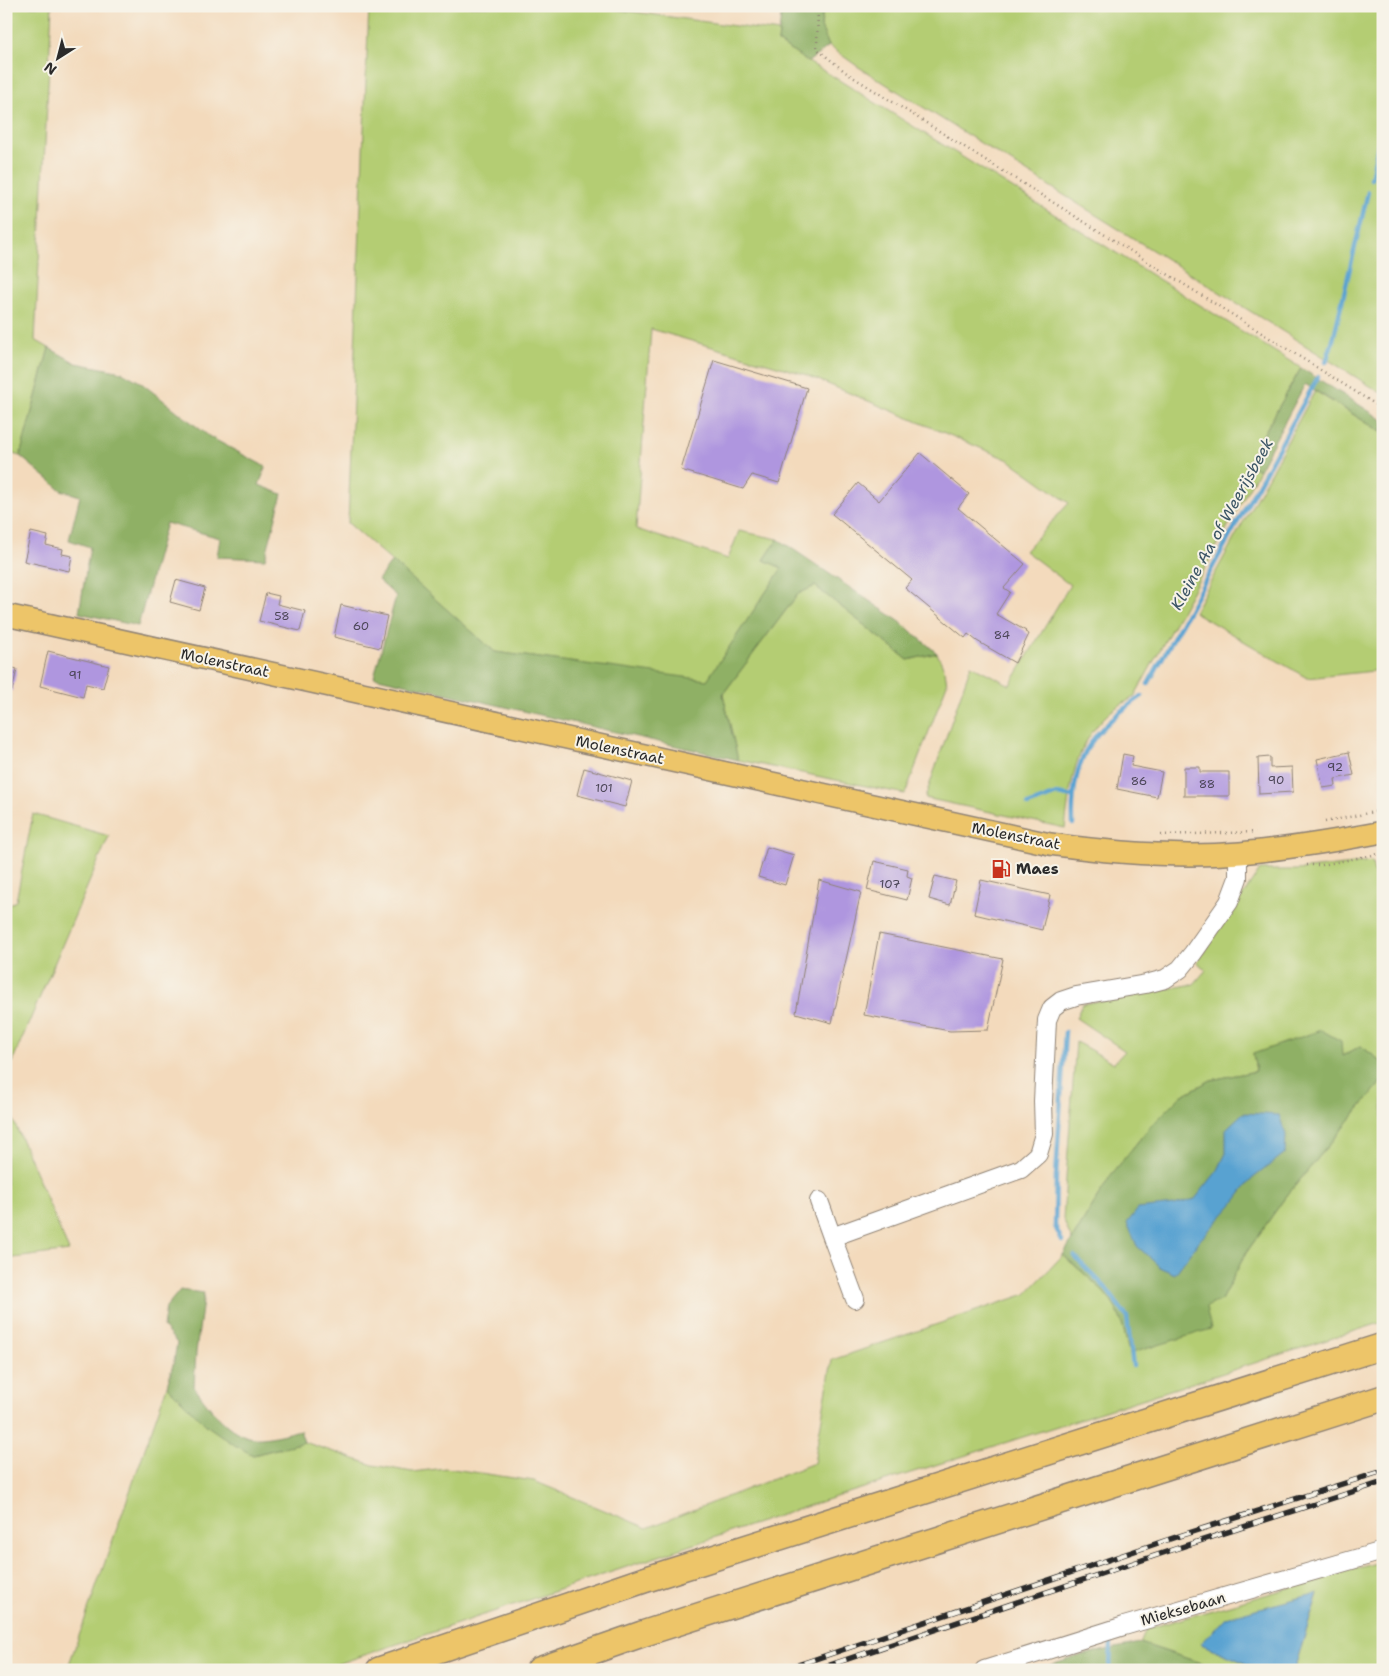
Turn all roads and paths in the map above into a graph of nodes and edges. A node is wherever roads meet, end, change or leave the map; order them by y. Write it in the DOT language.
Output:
graph roads {
  1 [pos="818,6"];
  2 [pos="1383,409"];
  3 [pos="6,615"];
  4 [pos="1383,810"];
  5 [pos="1319,824"];
  6 [pos="1259,832"];
  7 [pos="1383,832"];
  8 [pos="1154,834"];
  9 [pos="1238,853"];
  10 [pos="819,1201"];
  11 [pos="832,1237"];
  12 [pos="854,1299"];
  13 [pos="1383,1346"];
  14 [pos="1383,1398"];
  15 [pos="1383,1551"];
  16 [pos="379,1670"];
  17 [pos="539,1670"];
  18 [pos="984,1670"];
  1 -- 2 [label="path"];
  3 -- 9 [label="main road, Molenstraat"];
  4 -- 5 [label="path"];
  6 -- 8 [label="path"];
  7 -- 9 [label="main road, Molenstraat"];
  9 -- 11 [label="street"];
  10 -- 11 [label="street"];
  11 -- 12 [label="street"];
  13 -- 16 [label="highway"];
  14 -- 17 [label="highway"];
  15 -- 18 [label="street, Mieksebaan"];
}
